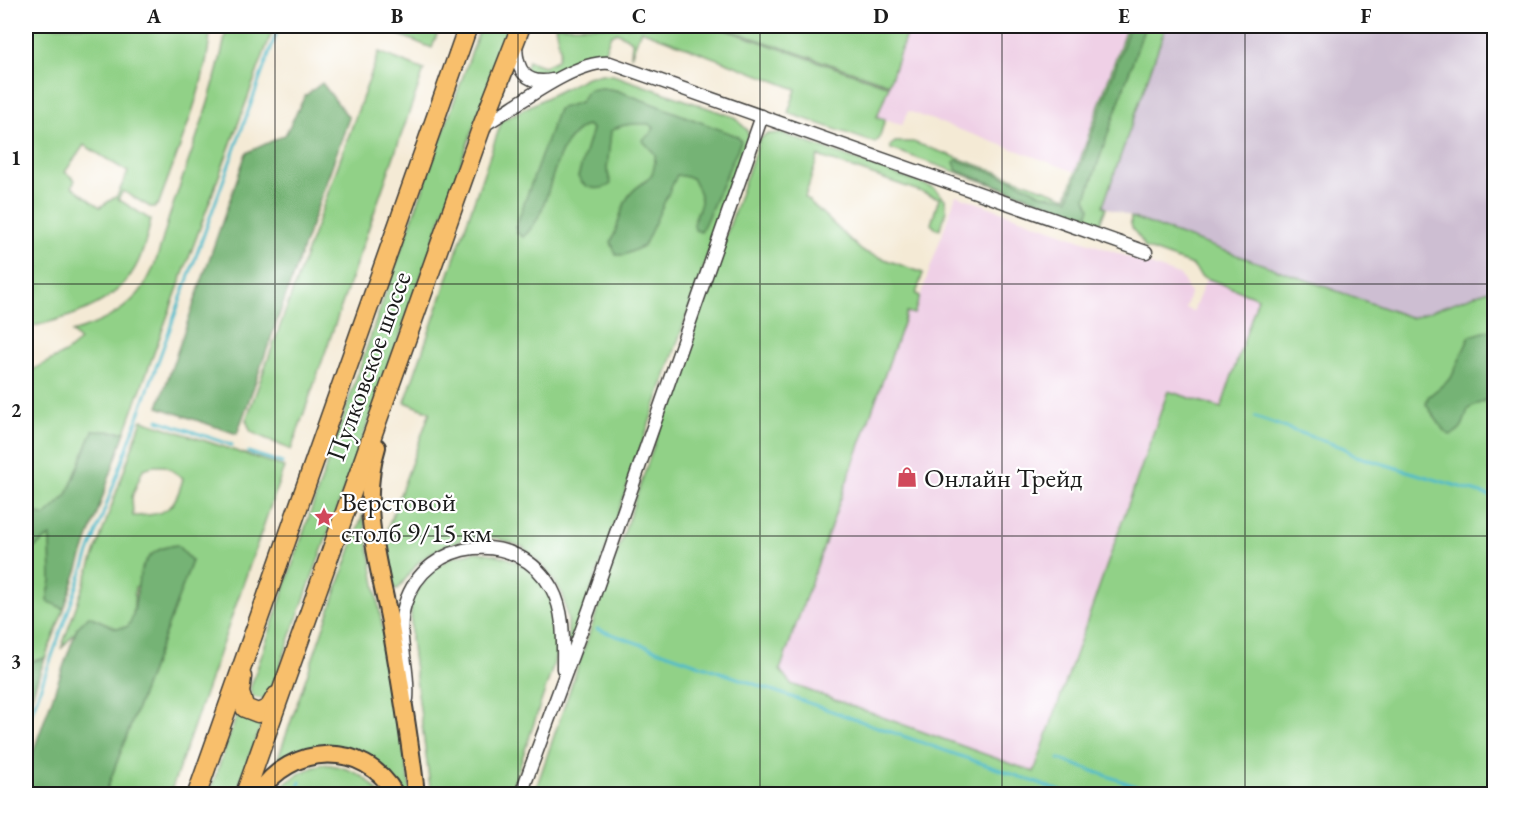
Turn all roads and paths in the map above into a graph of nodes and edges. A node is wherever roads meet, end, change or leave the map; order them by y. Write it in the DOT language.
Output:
graph roads {
  1 [pos="468,26"];
  2 [pos="518,33"];
  3 [pos="559,80"];
  4 [pos="762,116"];
  5 [pos="482,126"];
  6 [pos="1146,252"];
  7 [pos="379,417"];
  8 [pos="244,657"];
  9 [pos="564,674"];
  10 [pos="285,679"];
  11 [pos="406,713"];
  12 [pos="197,795"];
  13 [pos="245,795"];
  14 [pos="258,795"];
  15 [pos="395,795"];
  16 [pos="416,795"];
  17 [pos="521,795"];
  1 -- 8 [label="highway, Пулковское шоссе"];
  2 -- 3 [label="street"];
  2 -- 5 [label="highway, Пулковское шоссе"];
  3 -- 4 [label="street"];
  3 -- 5 [label="street"];
  4 -- 6 [label="street"];
  4 -- 9 [label="street"];
  5 -- 7 [label="highway, Пулковское шоссе"];
  7 -- 10 [label="highway, Пулковское шоссе"];
  7 -- 11 [label="main road"];
  8 -- 10 [label="highway"];
  8 -- 12 [label="highway, Пулковское шоссе"];
  9 -- 11 [label="street"];
  9 -- 17 [label="street"];
  10 -- 13 [label="highway, Пулковское шоссе"];
  11 -- 16 [label="main road"];
  14 -- 15 [label="main road"];
}
